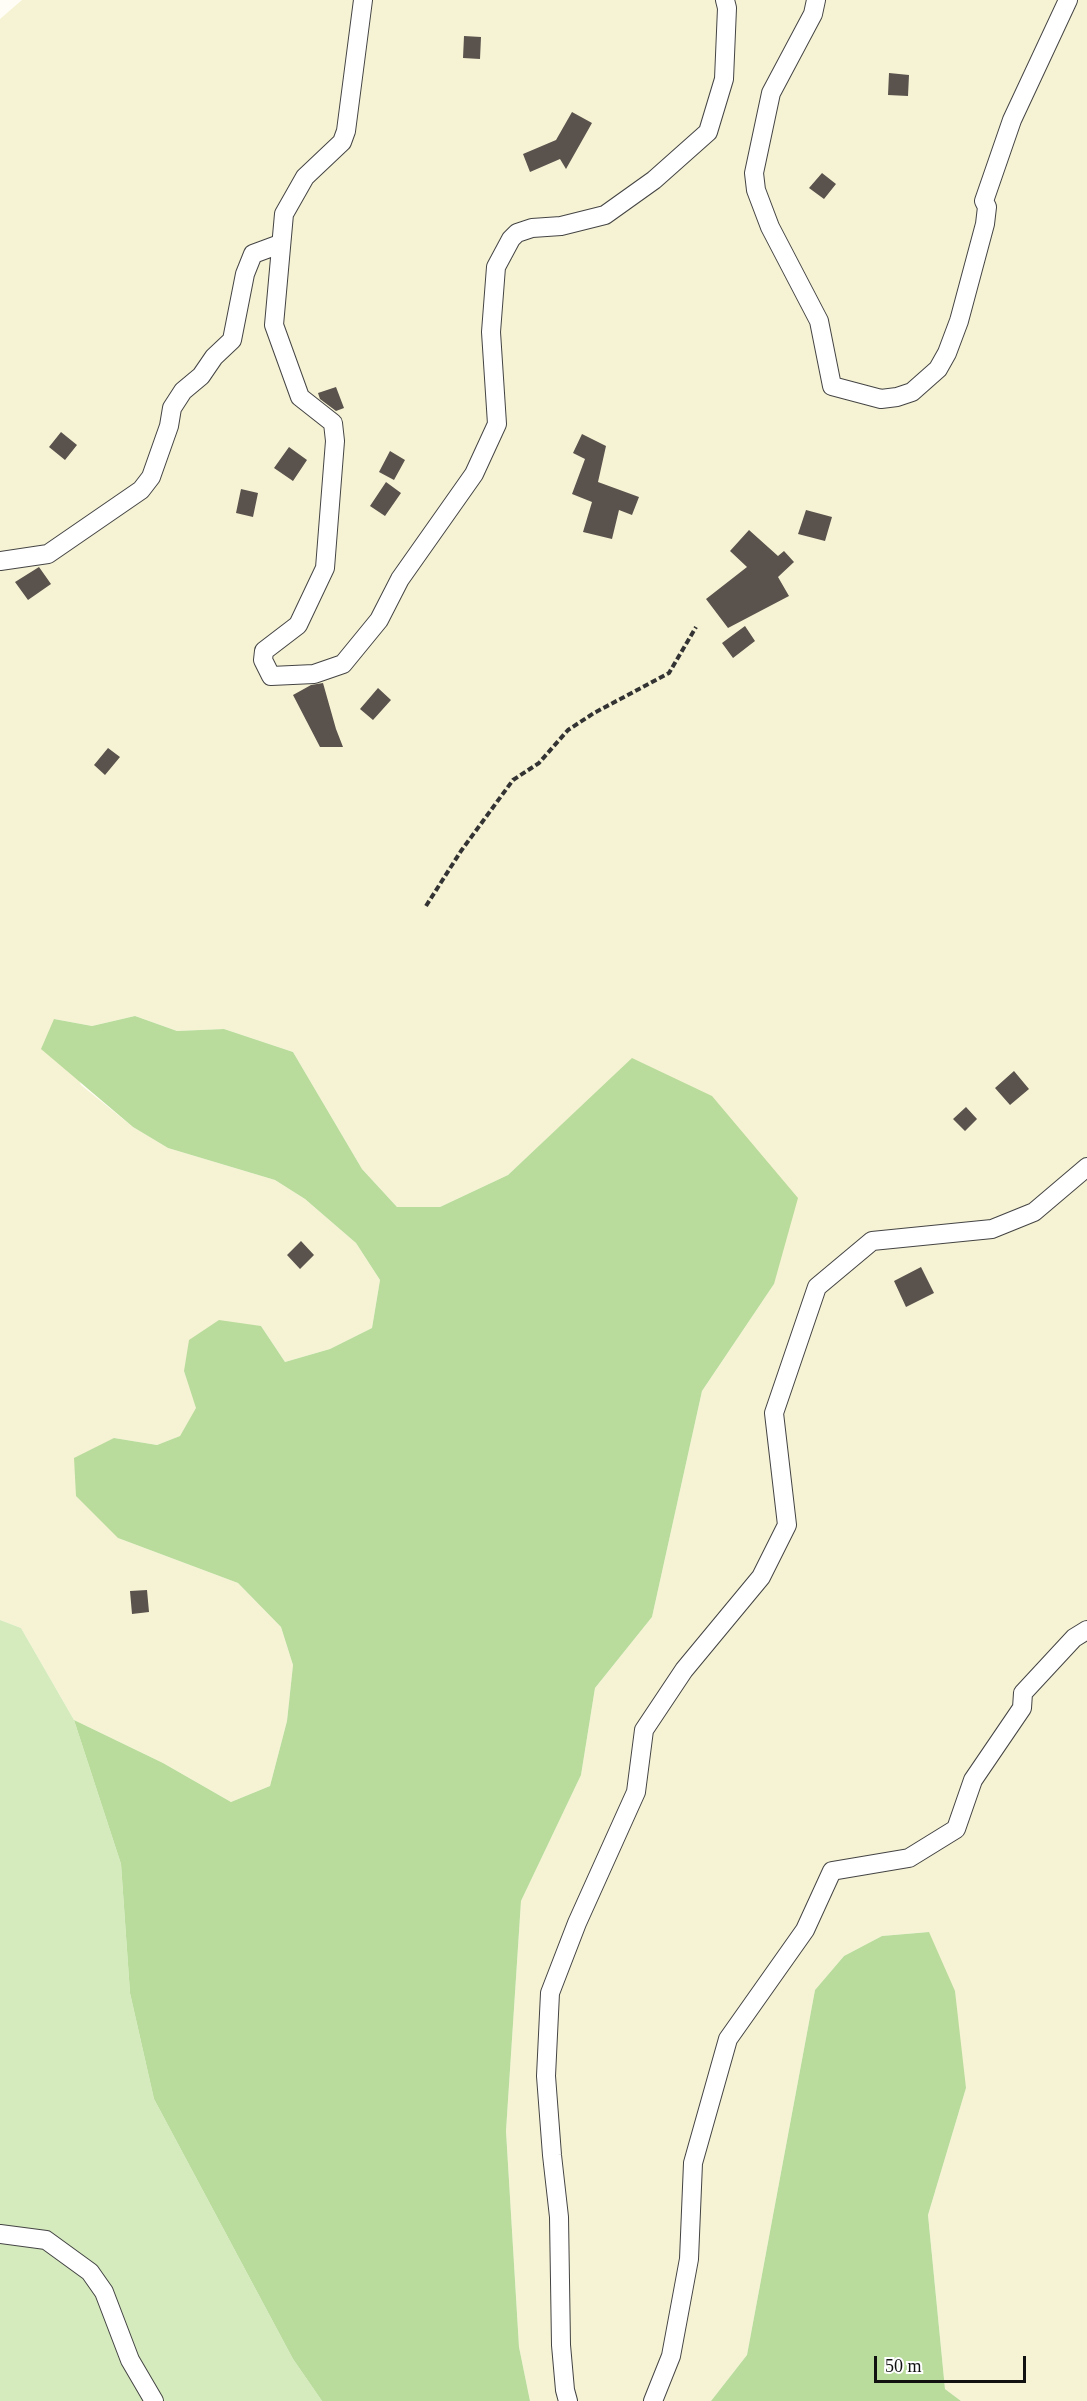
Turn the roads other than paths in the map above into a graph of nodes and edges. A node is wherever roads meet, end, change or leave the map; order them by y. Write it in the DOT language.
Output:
graph roads {
  1 [pos="363,0"];
  2 [pos="725,0"];
  3 [pos="816,0"];
  4 [pos="1068,0"];
  5 [pos="280,244"];
  6 [pos="0,561"];
  7 [pos="1087,1167"];
  8 [pos="1087,1630"];
  9 [pos="0,2234"];
  10 [pos="154,2401"];
  11 [pos="568,2401"];
  12 [pos="653,2401"];
  1 -- 5 [label="street"];
  2 -- 5 [label="street"];
  3 -- 4 [label="street"];
  5 -- 6 [label="street"];
  7 -- 11 [label="street"];
  8 -- 12 [label="street"];
  9 -- 10 [label="street"];
}
